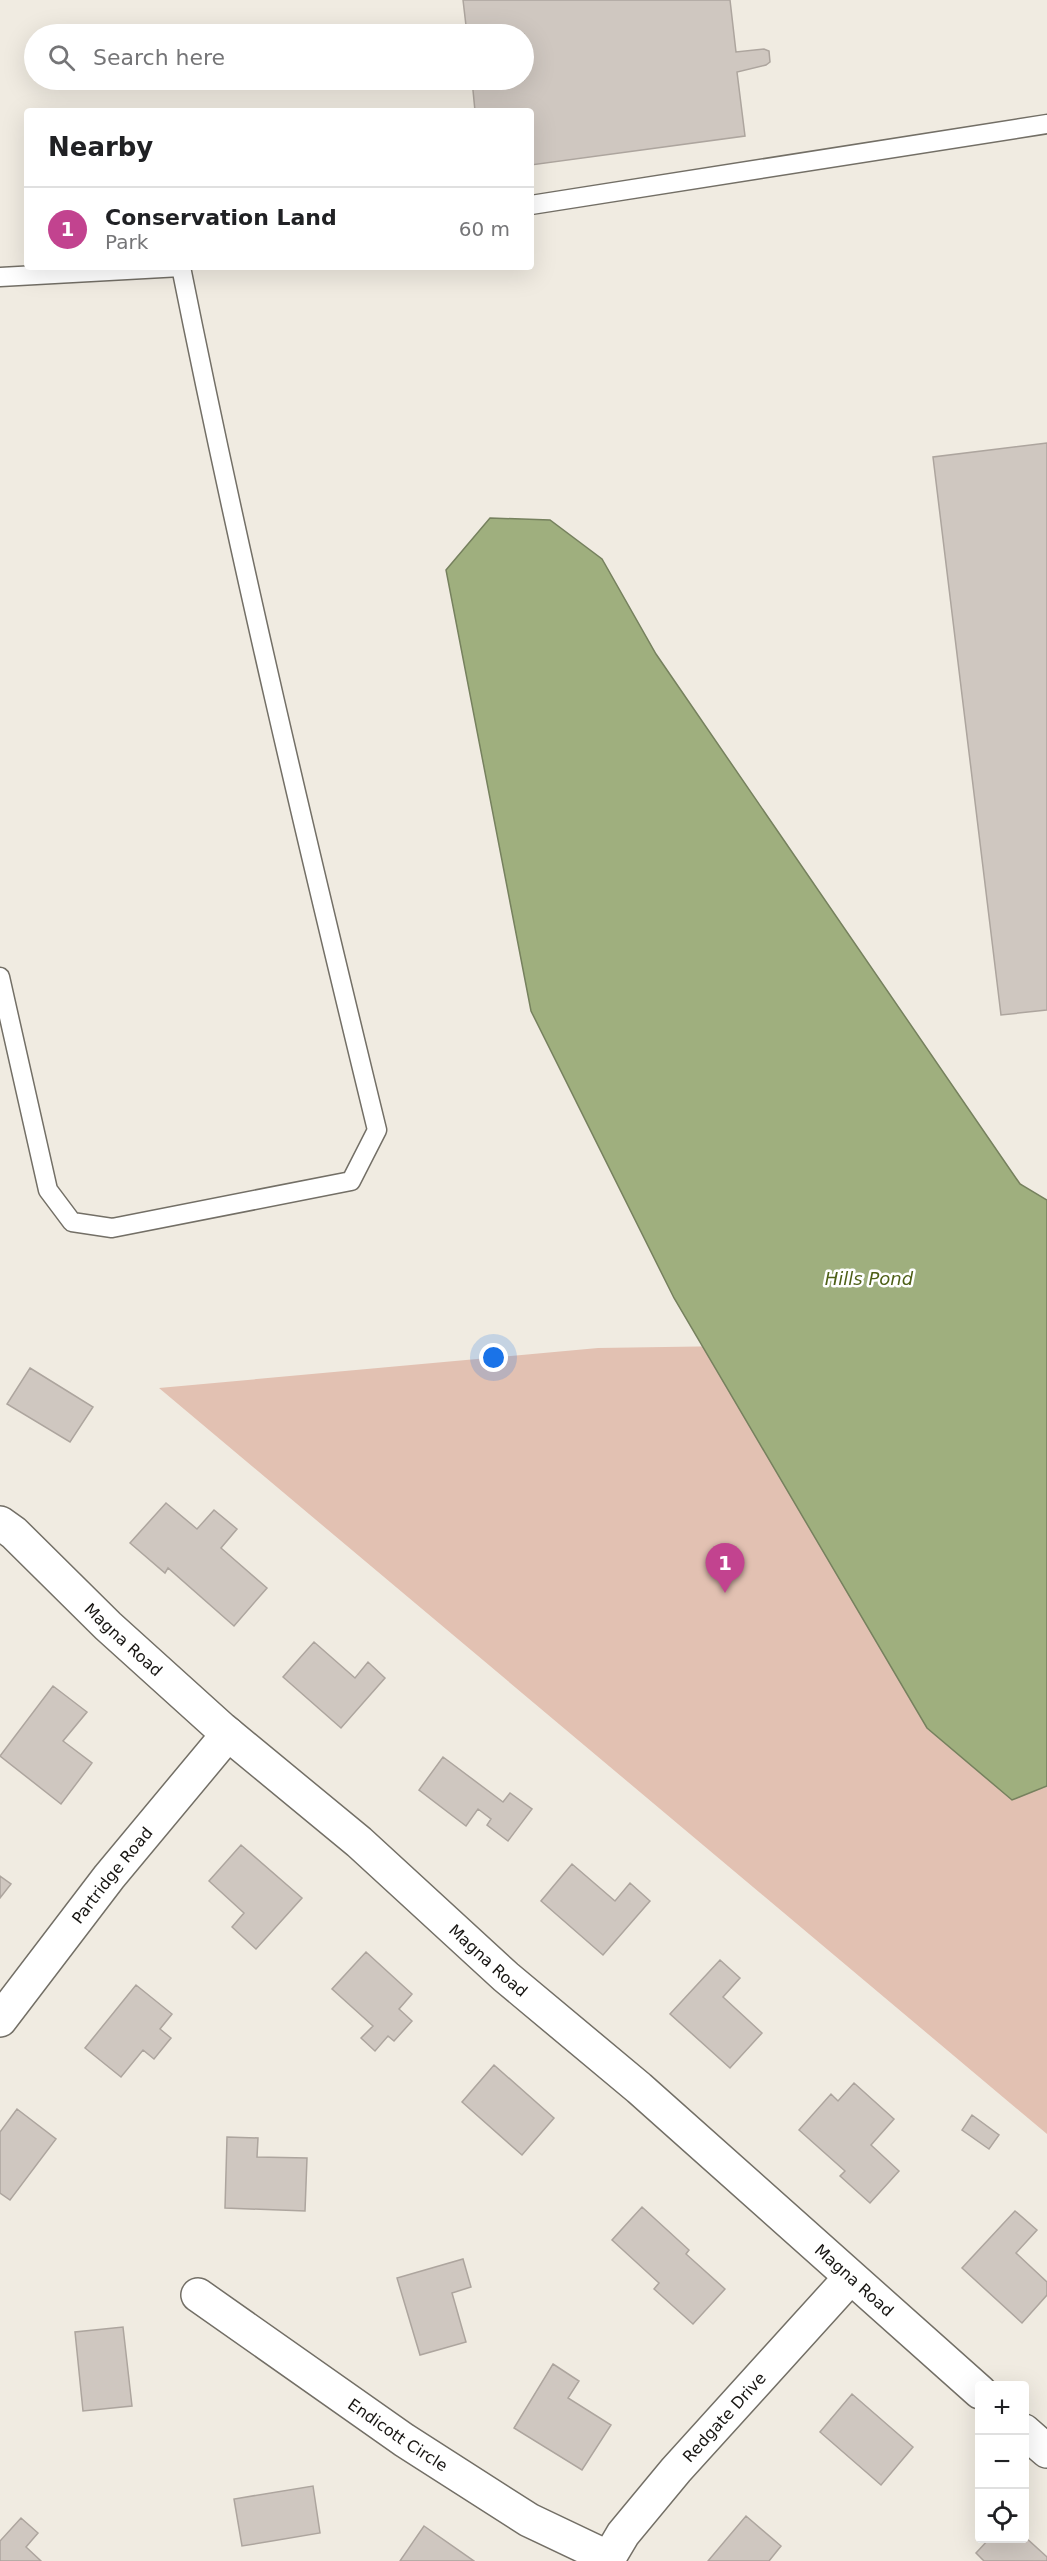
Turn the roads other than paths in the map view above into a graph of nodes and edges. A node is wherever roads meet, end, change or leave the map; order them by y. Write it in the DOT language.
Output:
graph roads {
  1 [pos="1047,124"];
  2 [pos="534,205"];
  3 [pos="128,270"];
  4 [pos="184,270"];
  5 [pos="0,277"];
  6 [pos="0,978"];
  7 [pos="0,1523"];
  8 [pos="228,1734"];
  9 [pos="0,2020"];
  10 [pos="850,2278"];
  11 [pos="198,2295"];
  12 [pos="975,2388"];
  13 [pos="1029,2435"];
  14 [pos="1047,2451"];
  15 [pos="608,2559"];
  1 -- 2 [label="lane"];
  3 -- 5 [label="lane"];
  4 -- 6 [label="lane"];
  7 -- 8 [label="street, Magna Road"];
  8 -- 9 [label="street, Partridge Road"];
  8 -- 10 [label="street, Magna Road"];
  10 -- 12 [label="street, Magna Road"];
  10 -- 15 [label="street, Redgate Drive"];
  11 -- 15 [label="street, Endicott Circle"];
  13 -- 14 [label="street"];
}
